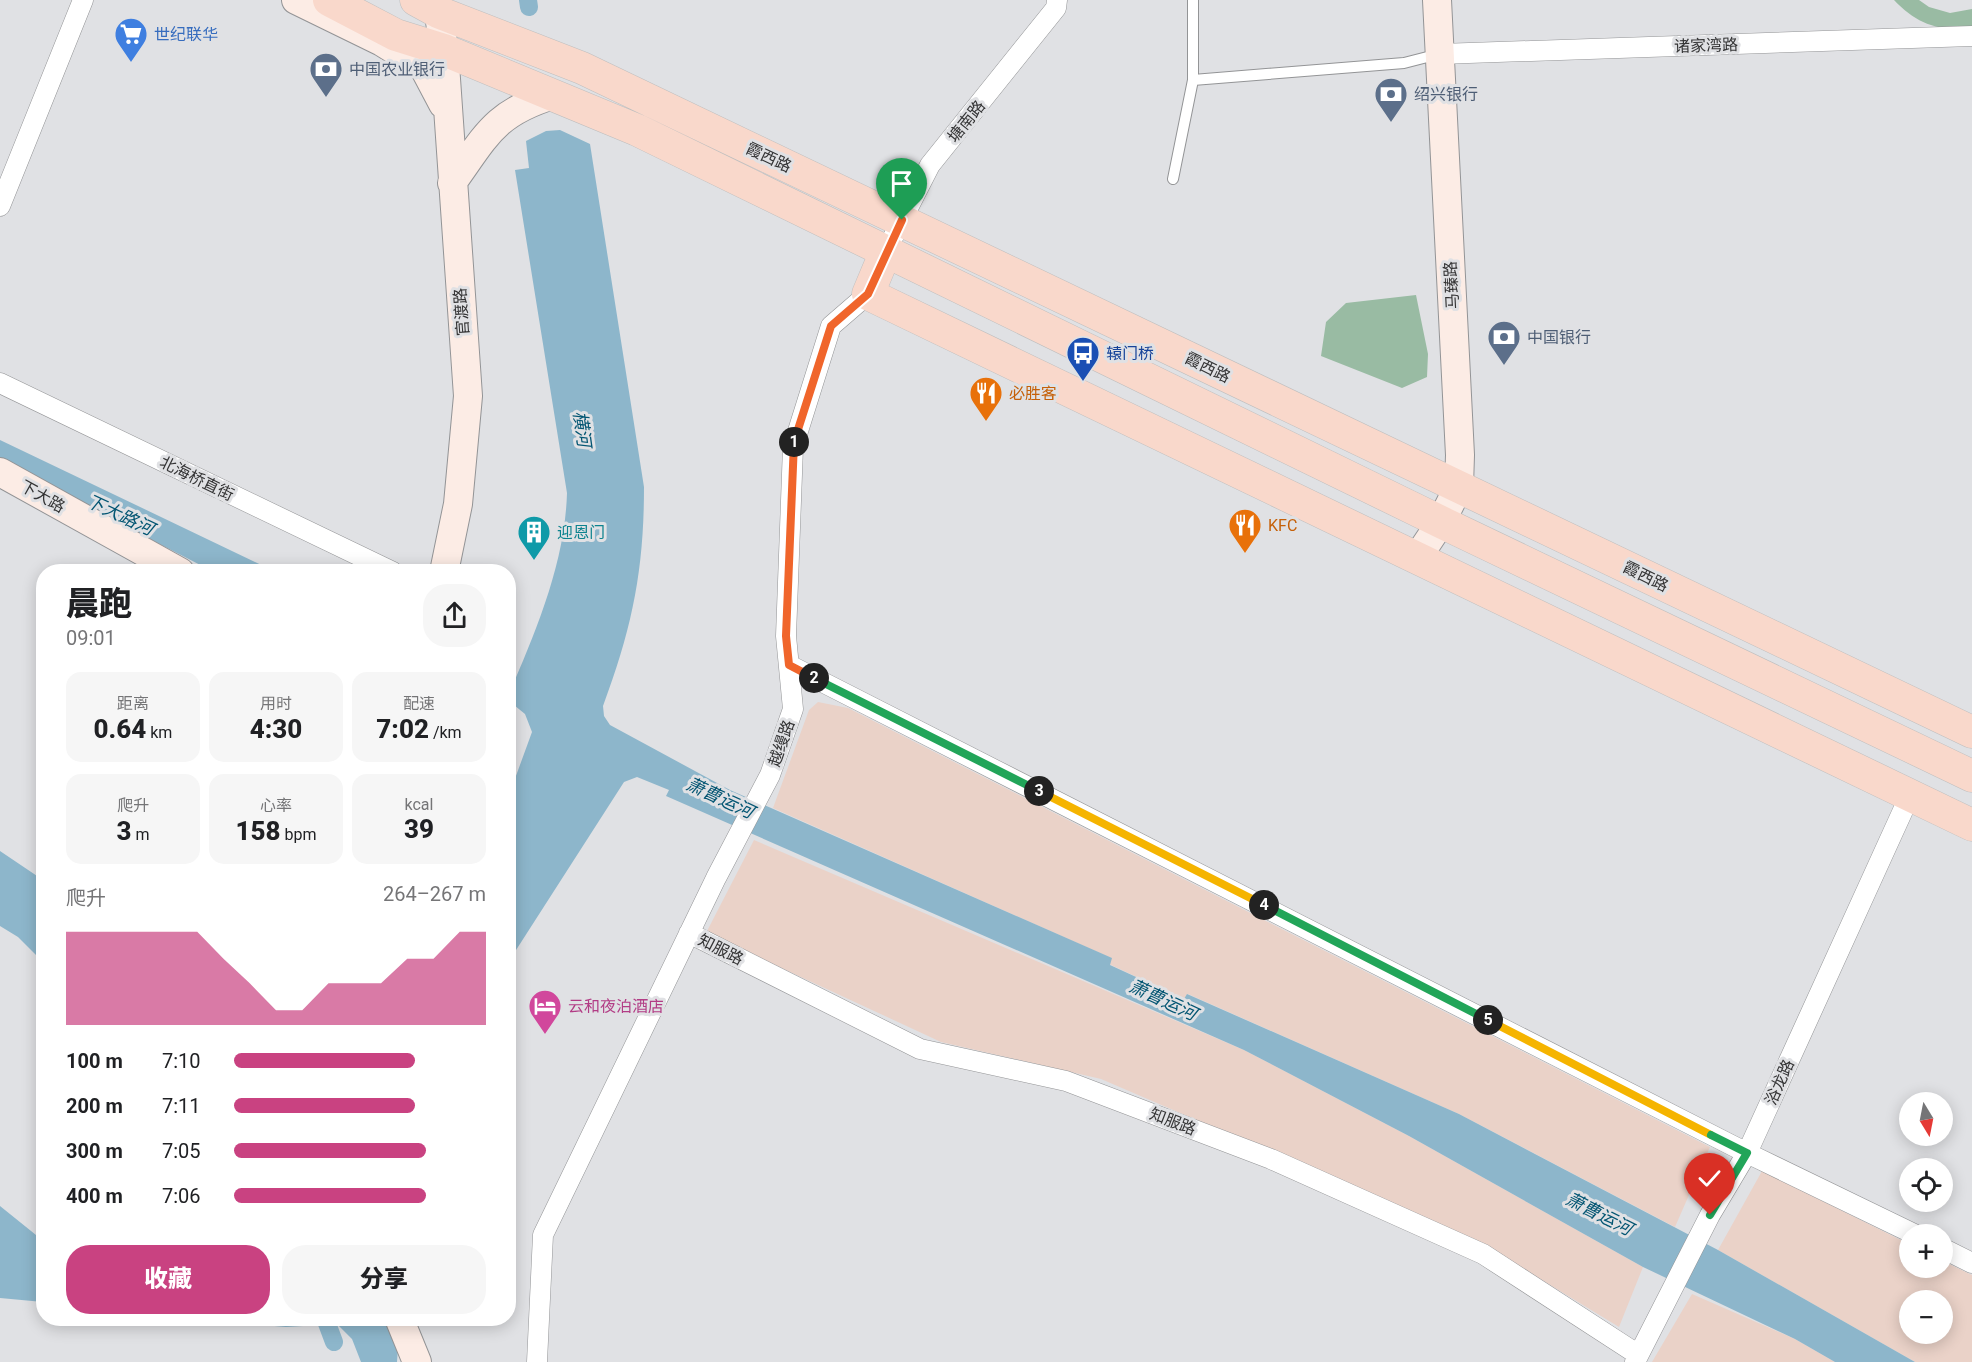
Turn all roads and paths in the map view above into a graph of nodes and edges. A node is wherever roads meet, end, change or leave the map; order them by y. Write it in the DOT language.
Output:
graph roads {
  1 [pos="83,0"];
  2 [pos="296,0"];
  3 [pos="330,0"];
  4 [pos="1057,0"];
  5 [pos="1193,0"];
  6 [pos="1437,0"];
  7 [pos="430,4"];
  8 [pos="1972,36"];
  9 [pos="444,50"];
  10 [pos="1440,54"];
  11 [pos="1193,80"];
  12 [pos="553,95"];
  13 [pos="448,113"];
  14 [pos="1173,179"];
  15 [pos="452,183"];
  16 [pos="0,206"];
  17 [pos="902,220"];
  18 [pos="886,251"];
  19 [pos="868,294"];
  20 [pos="0,383"];
  21 [pos="0,472"];
  22 [pos="1458,486"];
  23 [pos="1441,522"];
  24 [pos="1417,558"];
  25 [pos="166,564"];
  26 [pos="376,564"];
  27 [pos="446,564"];
  28 [pos="789,665"];
  29 [pos="1972,732"];
  30 [pos="1972,776"];
  31 [pos="1910,795"];
  32 [pos="1972,825"];
  33 [pos="689,933"];
  34 [pos="1747,1153"];
  35 [pos="1899,1227"];
  36 [pos="1953,1254"];
  37 [pos="1972,1263"];
  38 [pos="402,1326"];
  39 [pos="1636,1358"];
  40 [pos="417,1362"];
  41 [pos="537,1362"];
  1 -- 16 [label="street"];
  2 -- 13 [label="street"];
  3 -- 9 [label="main road, 霞西路"];
  4 -- 17 [label="street, 塘南路"];
  5 -- 11 [label="lane"];
  6 -- 10 [label="street, 马臻路"];
  7 -- 9 [label="street, 官渡路"];
  7 -- 17 [label="main road, 霞西路"];
  8 -- 10 [label="street, 诸家湾路"];
  9 -- 12 [label="main road, 霞西路"];
  9 -- 13 [label="street, 官渡路"];
  10 -- 11 [label="lane"];
  10 -- 22 [label="street, 马臻路"];
  11 -- 14 [label="lane"];
  12 -- 15 [label="street"];
  12 -- 18 [label="main road, 霞西路"];
  13 -- 15 [label="street, 官渡路"];
  15 -- 27 [label="street, 官渡路"];
  17 -- 18 [label="street, 塘南路"];
  17 -- 22 [label="main road, 霞西路"];
  18 -- 19 [label="main road"];
  18 -- 23 [label="main road, 霞西路"];
  19 -- 24 [label="main road"];
  19 -- 28 [label="street, 越缦路"];
  20 -- 26 [label="street, 北海桥直街"];
  21 -- 25 [label="street, 下大路"];
  22 -- 23 [label="street, 马臻路"];
  22 -- 29 [label="main road, 霞西路"];
  23 -- 24 [label="street, 马臻路"];
  23 -- 30 [label="main road, 霞西路"];
  24 -- 31 [label="main road"];
  28 -- 33 [label="street, 越缦路"];
  28 -- 34 [label="street"];
  31 -- 32 [label="main road"];
  31 -- 34 [label="street, 浴龙路"];
  33 -- 39 [label="street, 知服路"];
  33 -- 41 [label="street, 越缦路"];
  34 -- 35 [label="street"];
  34 -- 39 [label="street, 浴龙路"];
  36 -- 37 [label="street"];
  38 -- 40 [label="street"];
}
